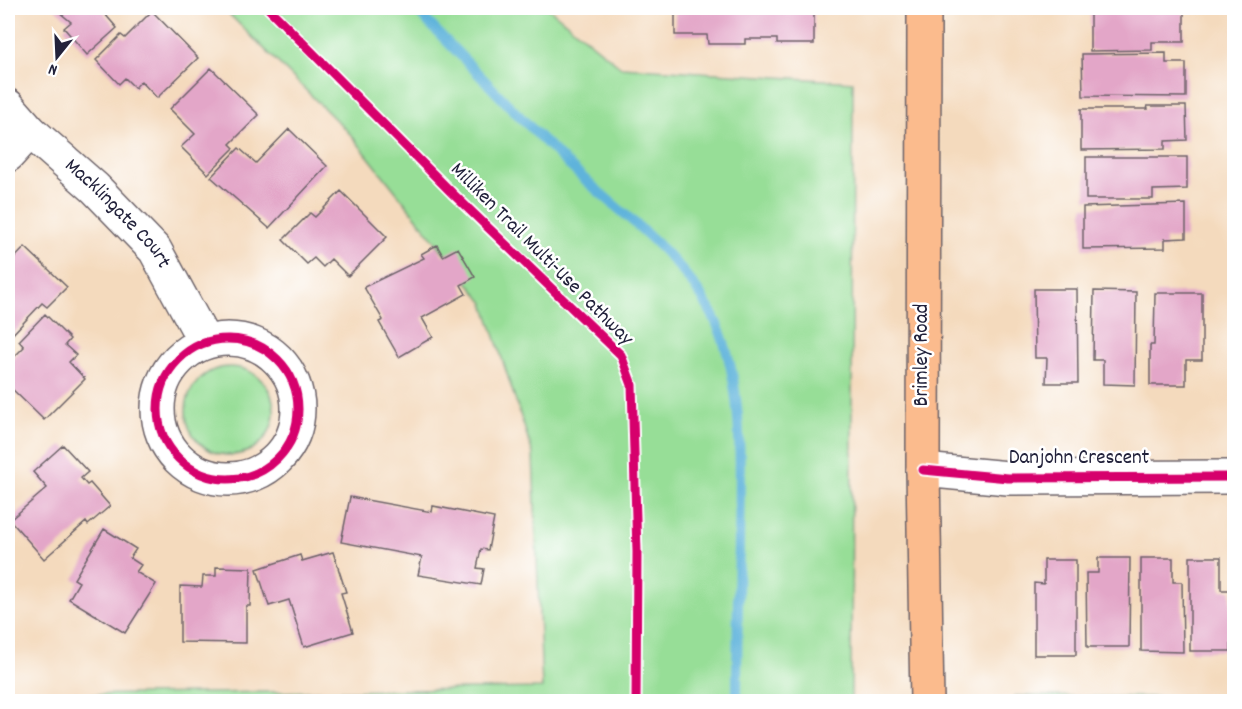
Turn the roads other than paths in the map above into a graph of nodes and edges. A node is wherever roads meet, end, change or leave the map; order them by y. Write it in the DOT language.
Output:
graph roads {
  1 [pos="924,8"];
  2 [pos="8,106"];
  3 [pos="30,131"];
  4 [pos="8,155"];
  5 [pos="205,342"];
  6 [pos="923,470"];
  7 [pos="1234,477"];
  8 [pos="927,702"];
  1 -- 6 [label="main road, Brimley Road"];
  2 -- 3 [label="street, Macklingate Court"];
  3 -- 4 [label="street"];
  3 -- 5 [label="street, Macklingate Court"];
  5 -- 5 [label="street"];
  6 -- 7 [label="street, Danjohn Crescent"];
  6 -- 8 [label="main road, Brimley Road"];
}
